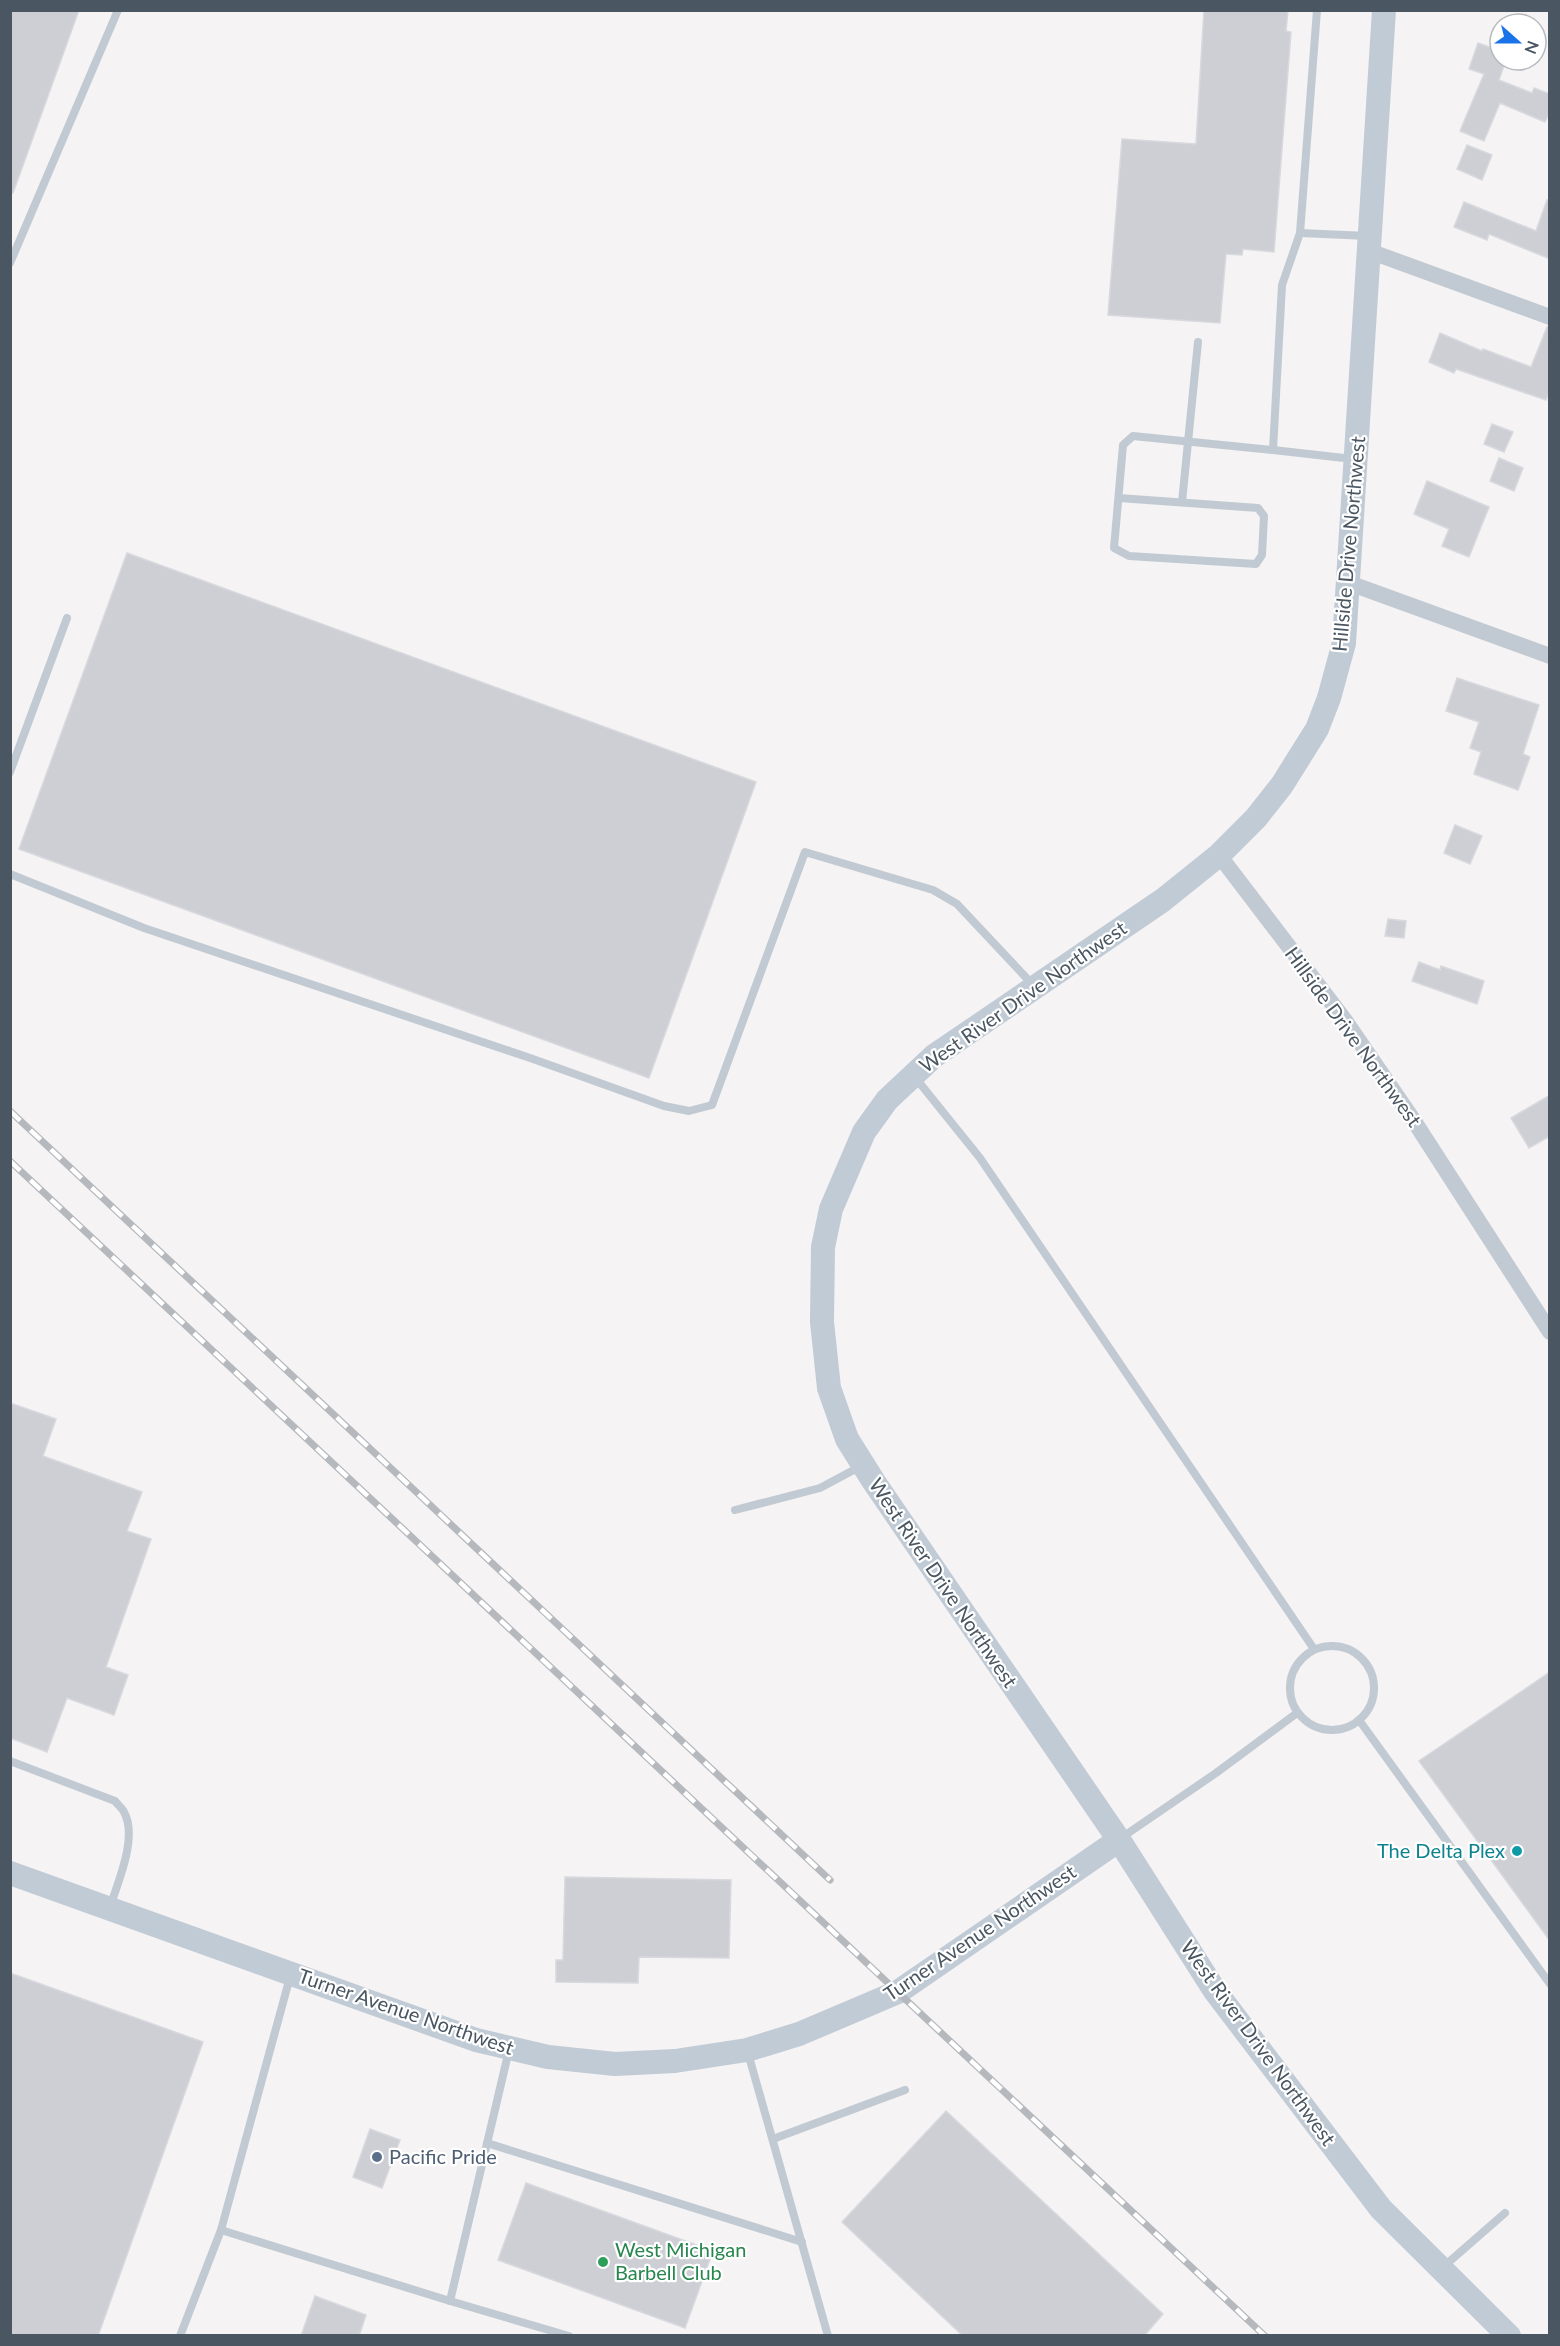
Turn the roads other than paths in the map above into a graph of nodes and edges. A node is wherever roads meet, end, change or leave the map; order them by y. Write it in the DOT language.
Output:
graph roads {
  1 [pos="118,10"];
  2 [pos="1317,10"];
  3 [pos="1384,10"];
  4 [pos="1300,232"];
  5 [pos="1370,243"];
  6 [pos="10,263"];
  7 [pos="1550,317"];
  8 [pos="1198,342"];
  9 [pos="1187,441"];
  10 [pos="1273,450"];
  11 [pos="1357,460"];
  12 [pos="1119,498"];
  13 [pos="1182,502"];
  14 [pos="1349,583"];
  15 [pos="67,618"];
  16 [pos="1550,656"];
  17 [pos="10,772"];
  18 [pos="1219,855"];
  19 [pos="10,874"];
  20 [pos="1034,986"];
  21 [pos="914,1075"];
  22 [pos="1550,1332"];
  23 [pos="863,1465"];
  24 [pos="735,1510"];
  25 [pos="1314,1649"];
  26 [pos="1297,1713"];
  27 [pos="1359,1720"];
  28 [pos="10,1761"];
  29 [pos="1119,1840"];
  30 [pos="10,1873"];
  31 [pos="110,1909"];
  32 [pos="291,1974"];
  33 [pos="1550,1984"];
  34 [pos="509,2049"];
  35 [pos="747,2050"];
  36 [pos="905,2090"];
  37 [pos="773,2139"];
  38 [pos="487,2143"];
  39 [pos="1505,2213"];
  40 [pos="221,2230"];
  41 [pos="802,2242"];
  42 [pos="1441,2269"];
  43 [pos="450,2301"];
  44 [pos="180,2336"];
  45 [pos="569,2336"];
  46 [pos="828,2336"];
  47 [pos="1509,2336"];
  1 -- 6 [label="lane"];
  2 -- 4 [label="lane"];
  3 -- 5 [label="main road, Hillside Drive Northwest"];
  4 -- 5 [label="lane"];
  4 -- 10 [label="lane"];
  5 -- 7 [label="street"];
  5 -- 11 [label="main road, Hillside Drive Northwest"];
  8 -- 9 [label="lane"];
  9 -- 10 [label="lane"];
  9 -- 12 [label="lane"];
  9 -- 13 [label="lane"];
  10 -- 11 [label="lane"];
  11 -- 14 [label="main road, Hillside Drive Northwest"];
  12 -- 13 [label="lane"];
  12 -- 13 [label="lane"];
  14 -- 16 [label="street"];
  14 -- 18 [label="main road, Hillside Drive Northwest"];
  15 -- 17 [label="lane"];
  18 -- 20 [label="main road, West River Drive Northwest"];
  18 -- 22 [label="street, Hillside Drive Northwest"];
  19 -- 20 [label="lane"];
  20 -- 21 [label="main road, West River Drive Northwest"];
  21 -- 23 [label="main road, West River Drive Northwest"];
  21 -- 25 [label="lane"];
  23 -- 24 [label="lane"];
  23 -- 29 [label="main road, West River Drive Northwest"];
  25 -- 26 [label="lane"];
  25 -- 27 [label="lane"];
  26 -- 27 [label="lane"];
  26 -- 29 [label="lane"];
  27 -- 33 [label="lane"];
  28 -- 31 [label="lane"];
  29 -- 35 [label="main road, Turner Avenue Northwest"];
  29 -- 42 [label="main road, West River Drive Northwest"];
  30 -- 31 [label="main road, Turner Avenue Northwest"];
  31 -- 32 [label="main road, Turner Avenue Northwest"];
  32 -- 34 [label="main road, Turner Avenue Northwest"];
  32 -- 40 [label="lane"];
  34 -- 35 [label="main road, Turner Avenue Northwest"];
  34 -- 38 [label="lane"];
  35 -- 37 [label="lane"];
  36 -- 37 [label="lane"];
  37 -- 41 [label="lane"];
  38 -- 41 [label="lane"];
  38 -- 43 [label="lane"];
  39 -- 42 [label="lane"];
  40 -- 43 [label="lane"];
  40 -- 44 [label="lane"];
  41 -- 46 [label="lane"];
  42 -- 47 [label="main road, West River Drive Northwest"];
  43 -- 45 [label="lane"];
}
